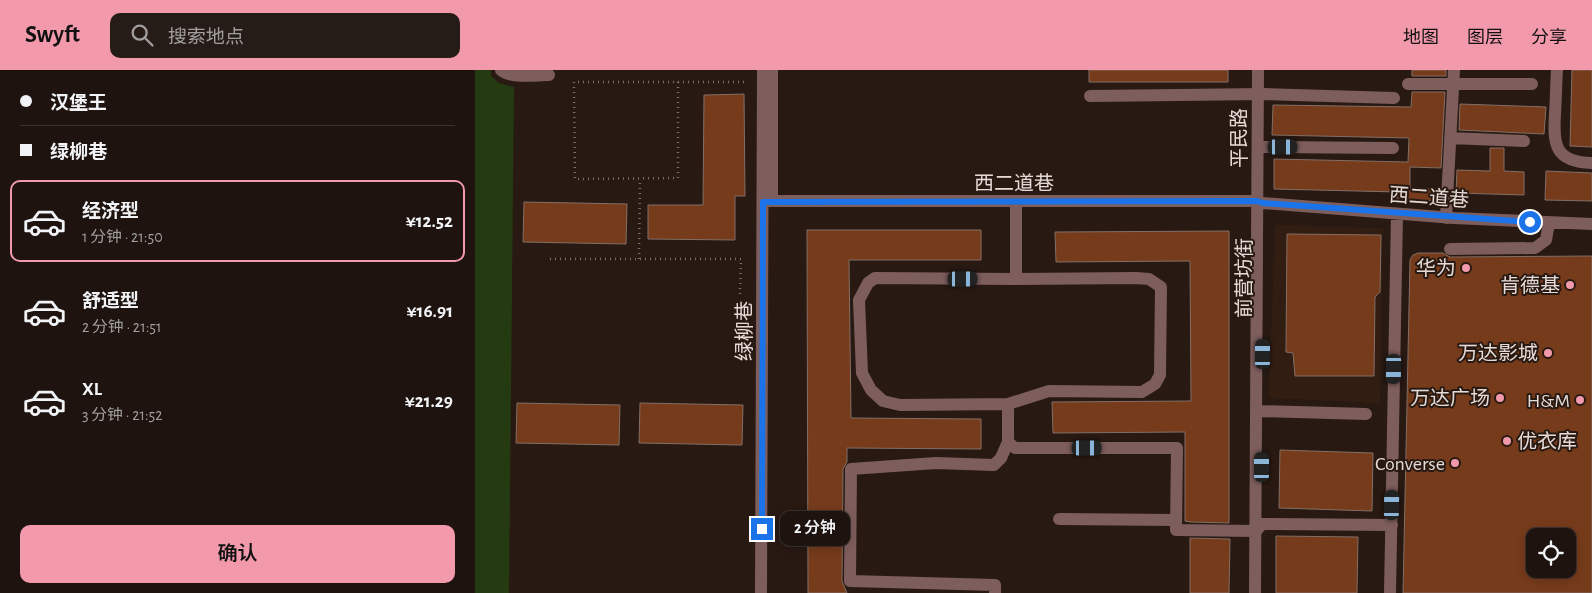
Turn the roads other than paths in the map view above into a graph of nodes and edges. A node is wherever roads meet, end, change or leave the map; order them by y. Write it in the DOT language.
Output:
graph roads {
  1 [pos="501,70"];
  2 [pos="763,70"];
  3 [pos="772,70"];
  4 [pos="1257,70"];
  5 [pos="1265,70"];
  6 [pos="1454,70"];
  7 [pos="1557,70"];
  8 [pos="549,75"];
  9 [pos="1408,84"];
  10 [pos="1453,84"];
  11 [pos="1532,84"];
  12 [pos="1261,94"];
  13 [pos="1090,96"];
  14 [pos="1394,98"];
  15 [pos="1450,138"];
  16 [pos="1524,141"];
  17 [pos="1261,147"];
  18 [pos="1393,148"];
  19 [pos="1592,164"];
  20 [pos="768,204"];
  21 [pos="1259,204"];
  22 [pos="1015,205"];
  23 [pos="1397,214"];
  24 [pos="1446,218"];
  25 [pos="1549,223"];
  26 [pos="1592,224"];
  27 [pos="1450,249"];
  28 [pos="1016,279"];
  29 [pos="1008,404"];
  30 [pos="1260,411"];
  31 [pos="1366,414"];
  32 [pos="1008,442"];
  33 [pos="1059,519"];
  34 [pos="1175,520"];
  35 [pos="1392,525"];
  36 [pos="1259,527"];
  37 [pos="761,593"];
  38 [pos="770,593"];
  39 [pos="995,593"];
  40 [pos="1255,593"];
  41 [pos="1261,593"];
  42 [pos="1390,593"];
  1 -- 8 [label="street"];
  2 -- 20 [label="street, 绿柳巷"];
  3 -- 20 [label="street, 绿柳巷"];
  4 -- 12 [label="street, 平民路"];
  5 -- 12 [label="street, 平民路"];
  6 -- 10 [label="street"];
  7 -- 19 [label="street"];
  9 -- 10 [label="street"];
  10 -- 11 [label="street"];
  10 -- 15 [label="street"];
  12 -- 13 [label="street"];
  12 -- 14 [label="street"];
  12 -- 17 [label="street, 平民路"];
  15 -- 16 [label="street"];
  15 -- 24 [label="street"];
  17 -- 18 [label="street"];
  17 -- 21 [label="street, 平民路"];
  20 -- 22 [label="street, 西二道巷"];
  20 -- 37 [label="street, 绿柳巷"];
  20 -- 38 [label="street, 绿柳巷"];
  21 -- 22 [label="street, 西二道巷"];
  21 -- 23 [label="street, 西二道巷"];
  21 -- 30 [label="street, 前营坊街"];
  22 -- 28 [label="street"];
  23 -- 24 [label="street, 西二道巷"];
  23 -- 35 [label="street"];
  24 -- 25 [label="street, 西二道巷"];
  25 -- 26 [label="street, 西二道巷"];
  25 -- 27 [label="street"];
  28 -- 29 [label="street"];
  28 -- 29 [label="street"];
  29 -- 32 [label="street"];
  30 -- 31 [label="street"];
  30 -- 36 [label="street, 前营坊街"];
  32 -- 34 [label="street"];
  32 -- 39 [label="street"];
  33 -- 34 [label="street"];
  34 -- 36 [label="street"];
  35 -- 36 [label="street"];
  35 -- 42 [label="street"];
  36 -- 40 [label="street, 前营坊街"];
  36 -- 41 [label="street, 前营坊街"];
}
